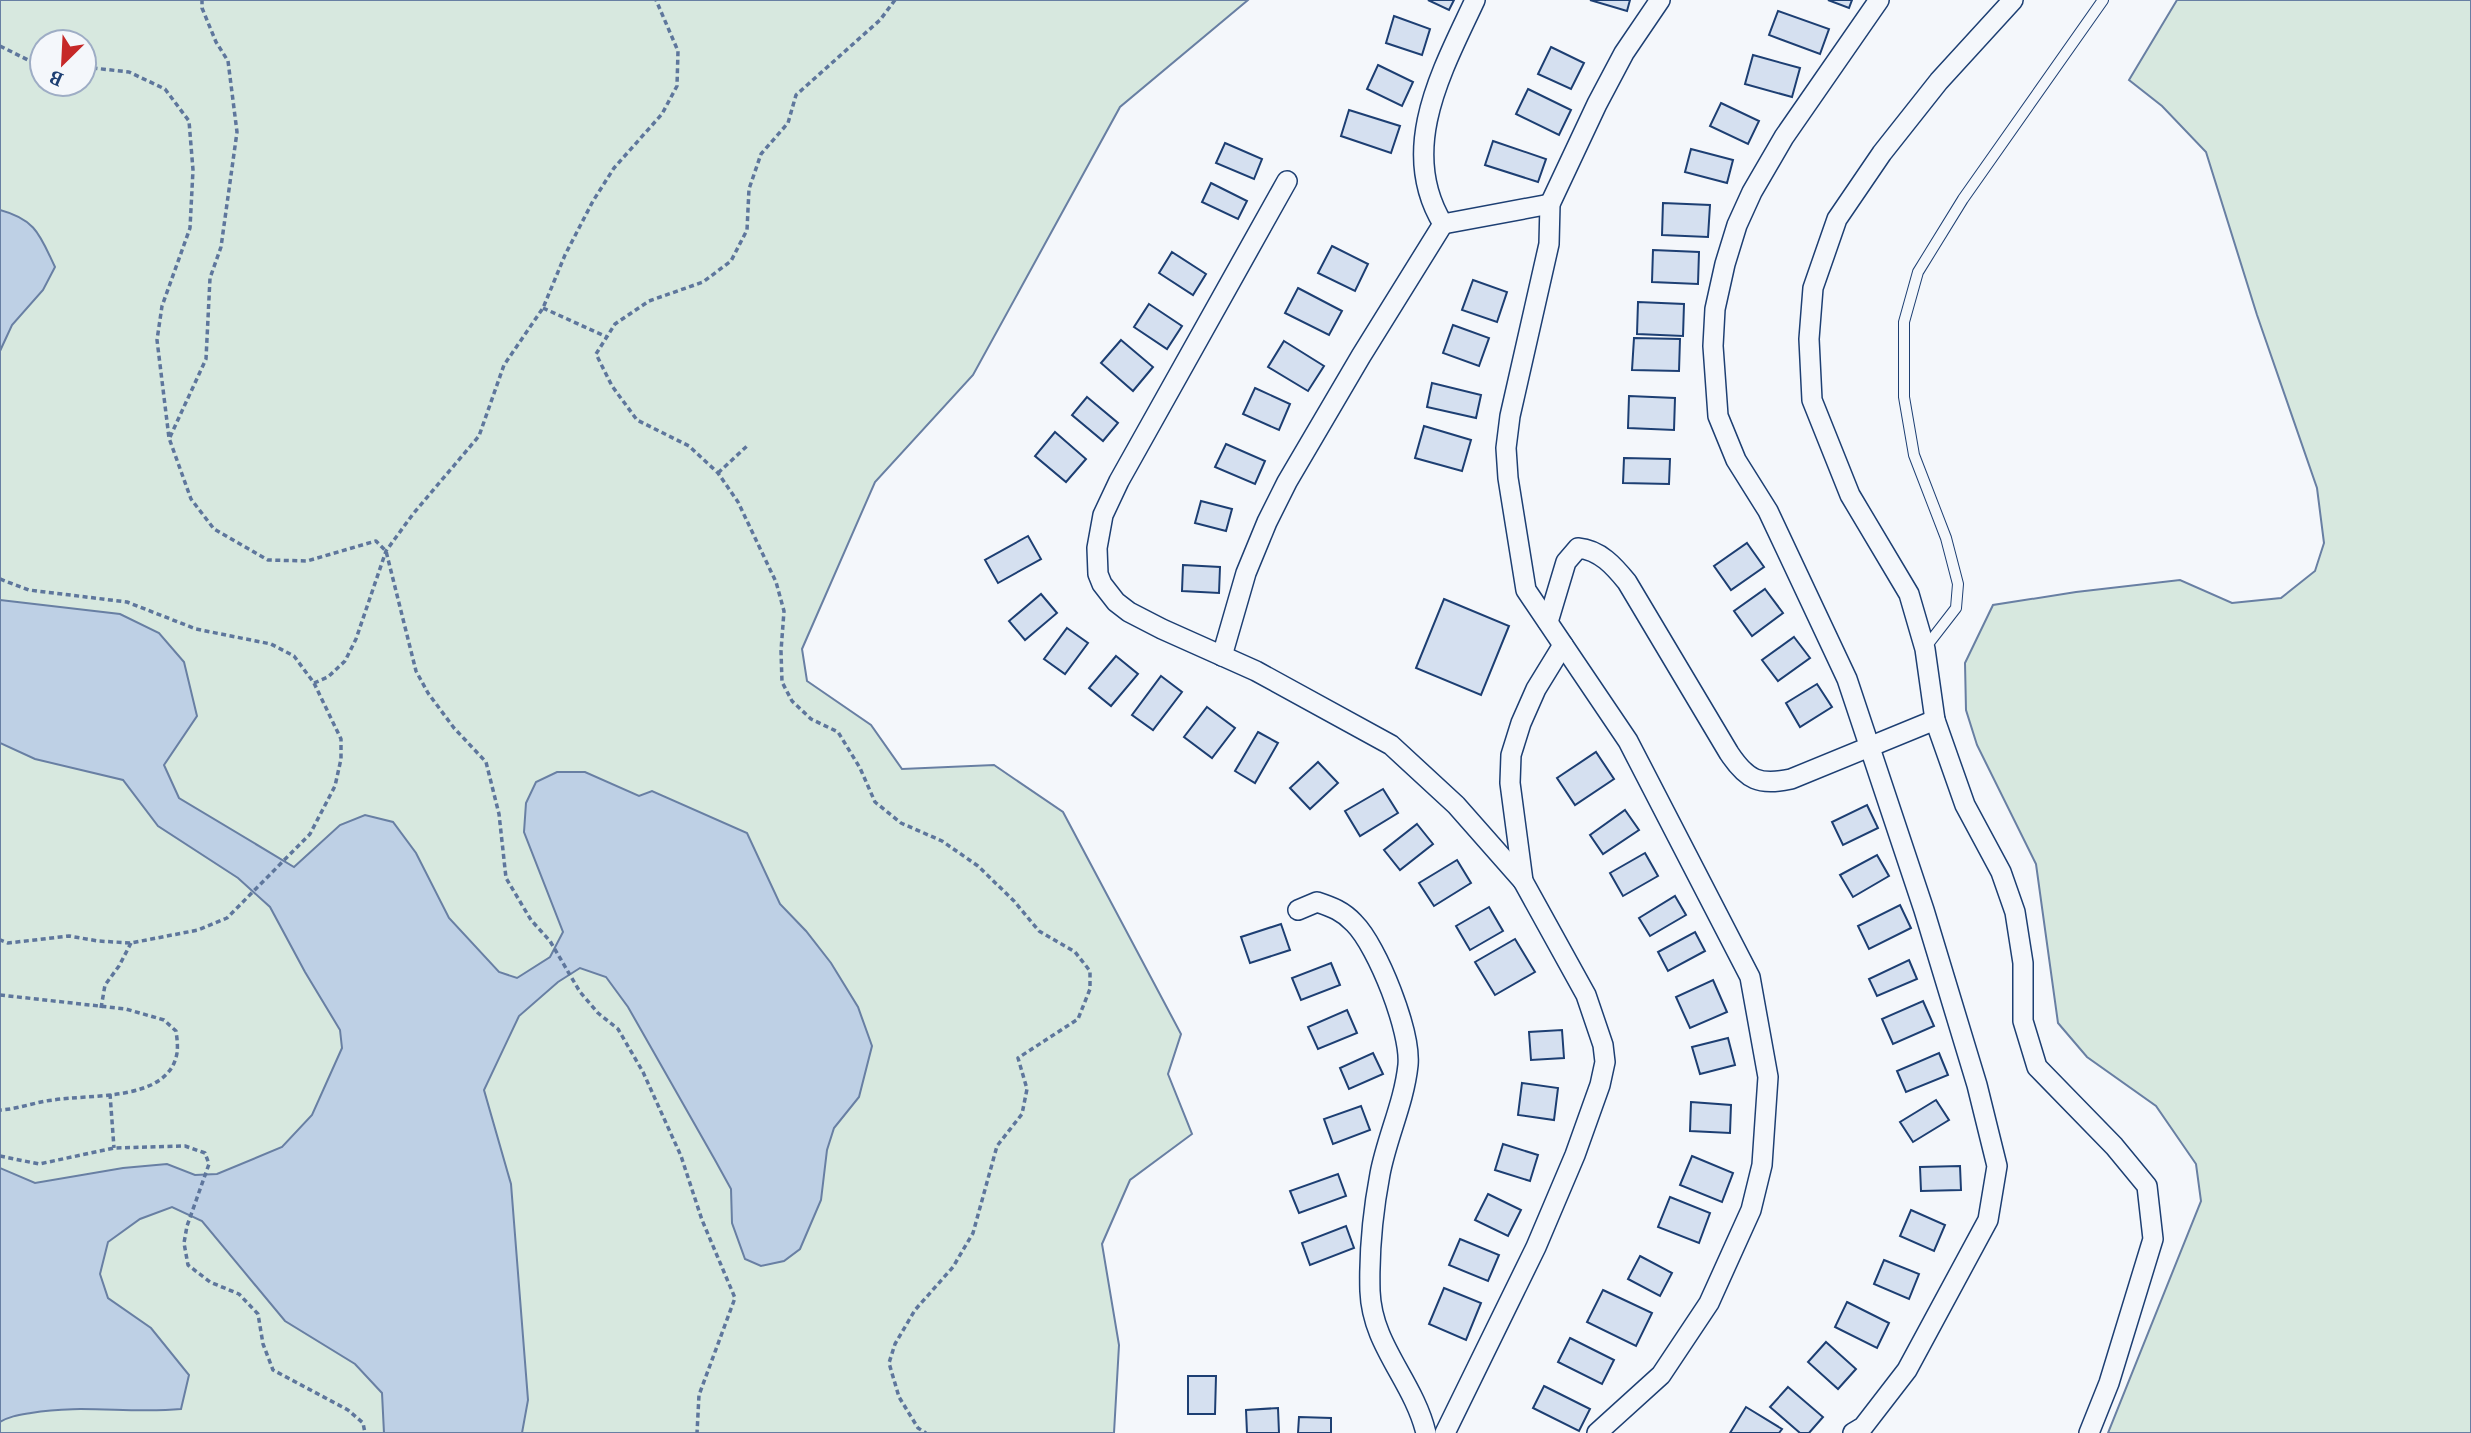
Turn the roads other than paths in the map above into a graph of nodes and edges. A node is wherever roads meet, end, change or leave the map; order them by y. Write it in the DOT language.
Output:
graph roads {
  1 [pos="1475,0"];
  2 [pos="1660,0"];
  3 [pos="1879,0"];
  4 [pos="2013,0"];
  5 [pos="2103,0"];
  6 [pos="1287,181"];
  7 [pos="1550,204"];
  8 [pos="1443,224"];
  9 [pos="1548,622"];
  10 [pos="1563,645"];
  11 [pos="1925,649"];
  12 [pos="1222,656"];
  13 [pos="1935,720"];
  14 [pos="1870,746"];
  15 [pos="1523,881"];
  16 [pos="1298,910"];
  17 [pos="1426,1433"];
  18 [pos="1445,1433"];
  19 [pos="1597,1433"];
  20 [pos="1853,1433"];
  21 [pos="2089,1433"];
  1 -- 8 [label="street"];
  2 -- 7 [label="street"];
  3 -- 14 [label="street"];
  4 -- 11 [label="street"];
  5 -- 11 [label="lane"];
  6 -- 12 [label="street"];
  7 -- 8 [label="street"];
  7 -- 9 [label="street"];
  8 -- 12 [label="street"];
  9 -- 10 [label="street"];
  9 -- 14 [label="street"];
  10 -- 15 [label="street"];
  10 -- 19 [label="street"];
  11 -- 13 [label="street"];
  12 -- 15 [label="street"];
  13 -- 14 [label="street"];
  13 -- 21 [label="street"];
  14 -- 20 [label="street"];
  15 -- 18 [label="street"];
  16 -- 17 [label="street"];
}
